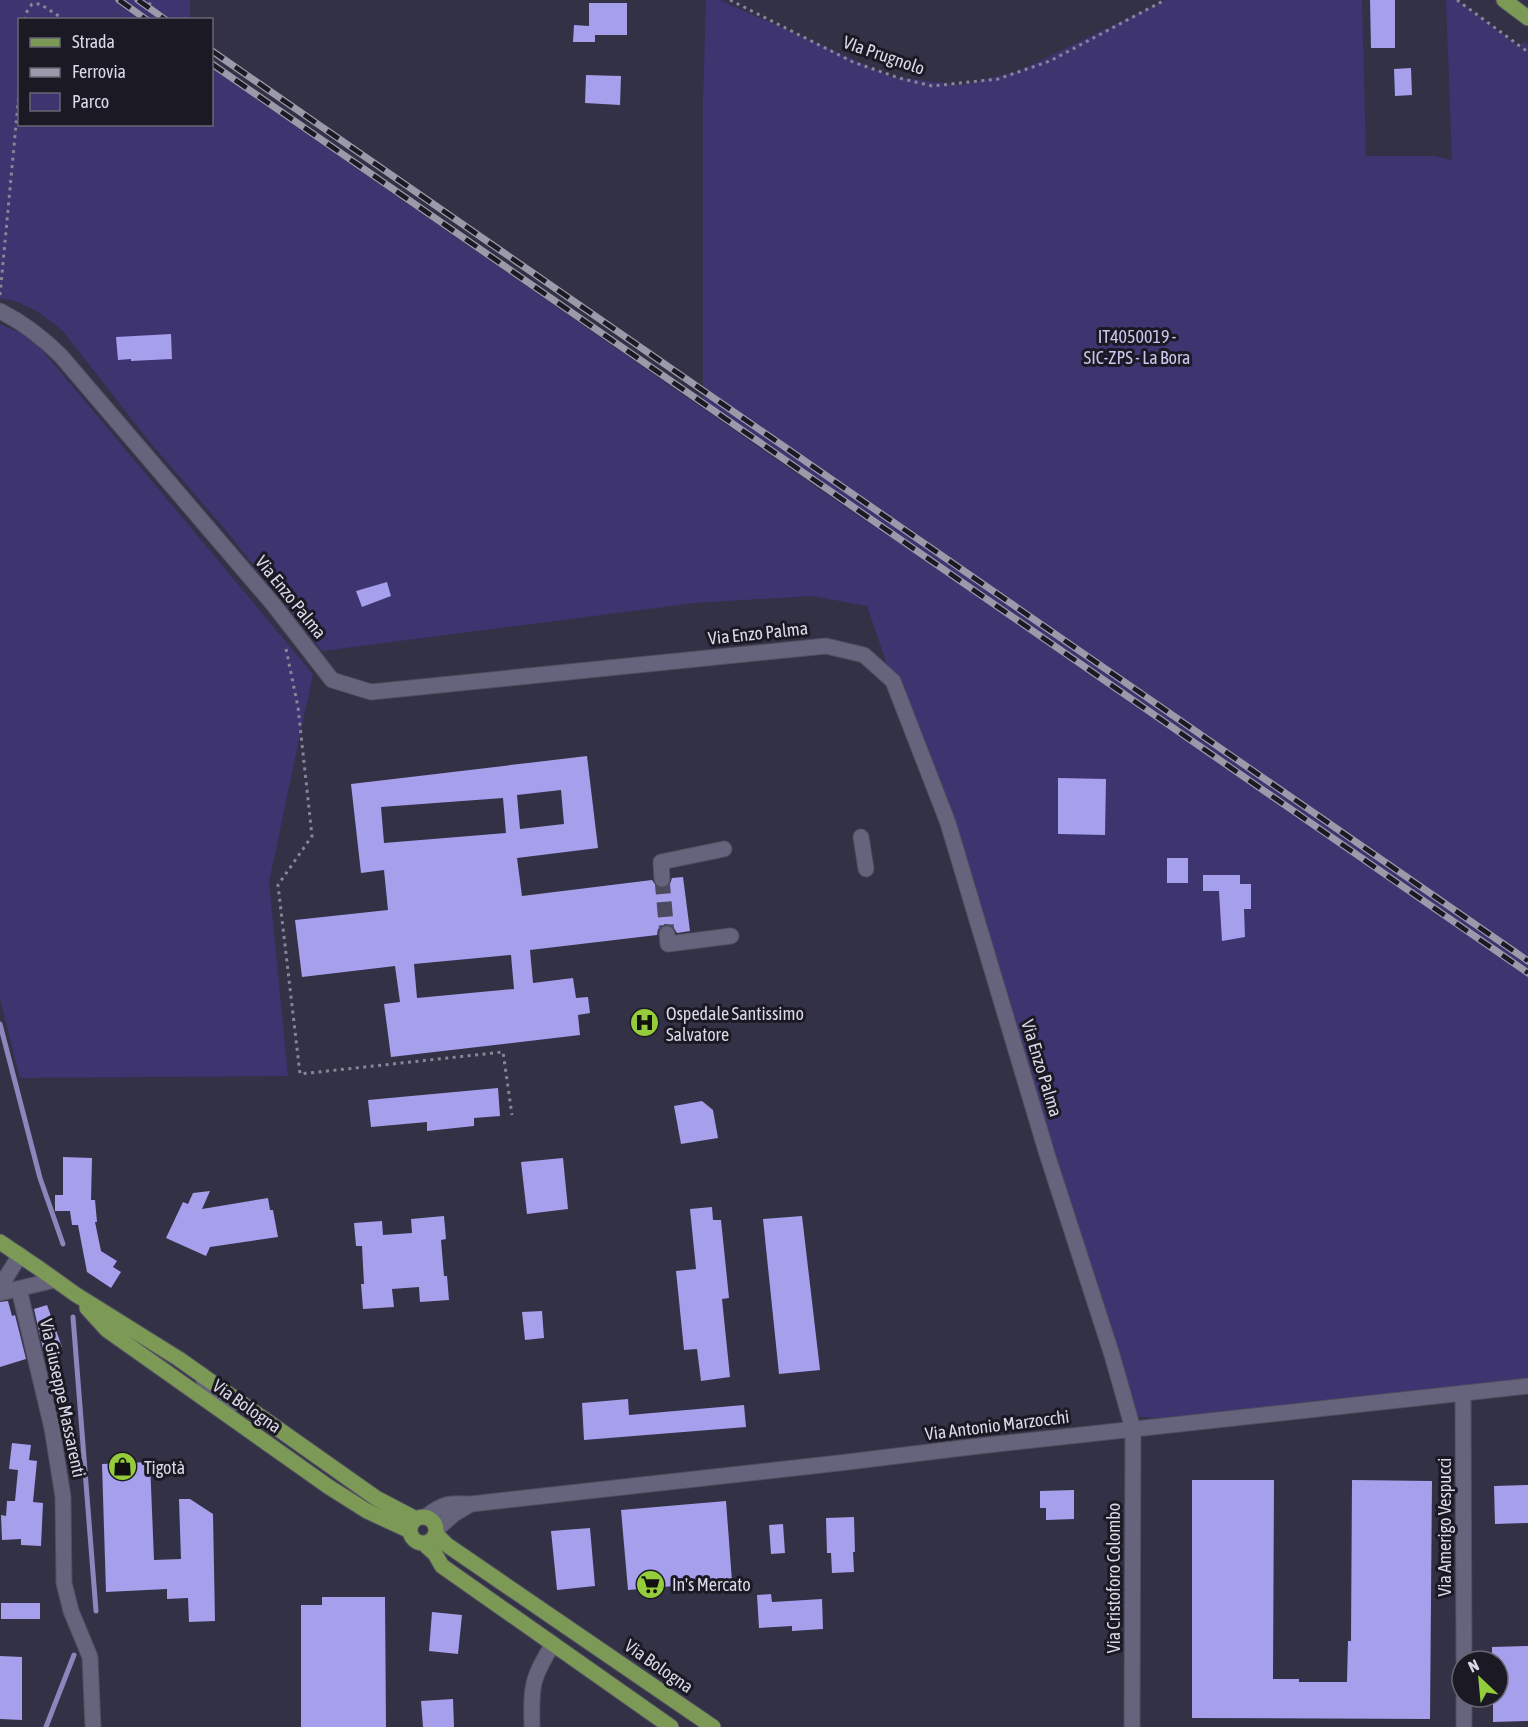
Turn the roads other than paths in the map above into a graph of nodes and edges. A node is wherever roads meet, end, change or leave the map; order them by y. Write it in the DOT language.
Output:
graph roads {
  1 [pos="1504,0"];
  2 [pos="1528,18"];
  3 [pos="0,311"];
  4 [pos="861,837"];
  5 [pos="724,849"];
  6 [pos="866,869"];
  7 [pos="662,879"];
  8 [pos="667,934"];
  9 [pos="731,936"];
  10 [pos="1,1245"];
  11 [pos="20,1255"];
  12 [pos="55,1280"];
  13 [pos="0,1287"];
  14 [pos="20,1289"];
  15 [pos="0,1293"];
  16 [pos="75,1294"];
  17 [pos="126,1326"];
  18 [pos="139,1354"];
  19 [pos="202,1375"];
  20 [pos="1528,1386"];
  21 [pos="1463,1393"];
  22 [pos="245,1428"];
  23 [pos="1133,1429"];
  24 [pos="471,1504"];
  25 [pos="417,1522"];
  26 [pos="436,1531"];
  27 [pos="423,1543"];
  28 [pos="553,1644"];
  29 [pos="1464,1649"];
  30 [pos="1464,1709"];
  31 [pos="93,1727"];
  32 [pos="532,1727"];
  33 [pos="671,1727"];
  34 [pos="713,1727"];
  35 [pos="1132,1727"];
  36 [pos="1464,1727"];
  1 -- 2 [label="main road"];
  3 -- 23 [label="street, Via Enzo Palma"];
  4 -- 6 [label="street"];
  5 -- 7 [label="street"];
  8 -- 9 [label="street"];
  10 -- 11 [label="main road, Via Bologna"];
  11 -- 12 [label="main road, Via Bologna"];
  11 -- 13 [label="street"];
  12 -- 14 [label="street"];
  12 -- 16 [label="main road, Via Bologna"];
  14 -- 15 [label="street"];
  14 -- 31 [label="street, Via Giuseppe Massarenti"];
  16 -- 17 [label="main road, Via Bologna"];
  16 -- 18 [label="main road, Via Bologna"];
  17 -- 18 [label="street"];
  17 -- 19 [label="main road, Via Bologna"];
  18 -- 22 [label="main road, Via Bologna"];
  19 -- 22 [label="street"];
  19 -- 25 [label="main road, Via Bologna"];
  20 -- 21 [label="street, Via Antonio Marzocchi"];
  21 -- 23 [label="street, Via Antonio Marzocchi"];
  21 -- 29 [label="street, Via Amerigo Vespucci"];
  22 -- 25 [label="main road, Via Bologna"];
  23 -- 24 [label="street, Via Antonio Marzocchi"];
  23 -- 35 [label="street, Via Cristoforo Colombo"];
  24 -- 25 [label="street, Via Antonio Marzocchi"];
  24 -- 26 [label="street, Via Antonio Marzocchi"];
  25 -- 26 [label="main road, Via Bologna"];
  25 -- 27 [label="main road, Via Bologna"];
  26 -- 27 [label="main road"];
  26 -- 34 [label="main road, Via Bologna"];
  27 -- 28 [label="main road, Via Bologna"];
  28 -- 32 [label="street"];
  28 -- 33 [label="main road, Via Bologna"];
  30 -- 36 [label="street"];
}
